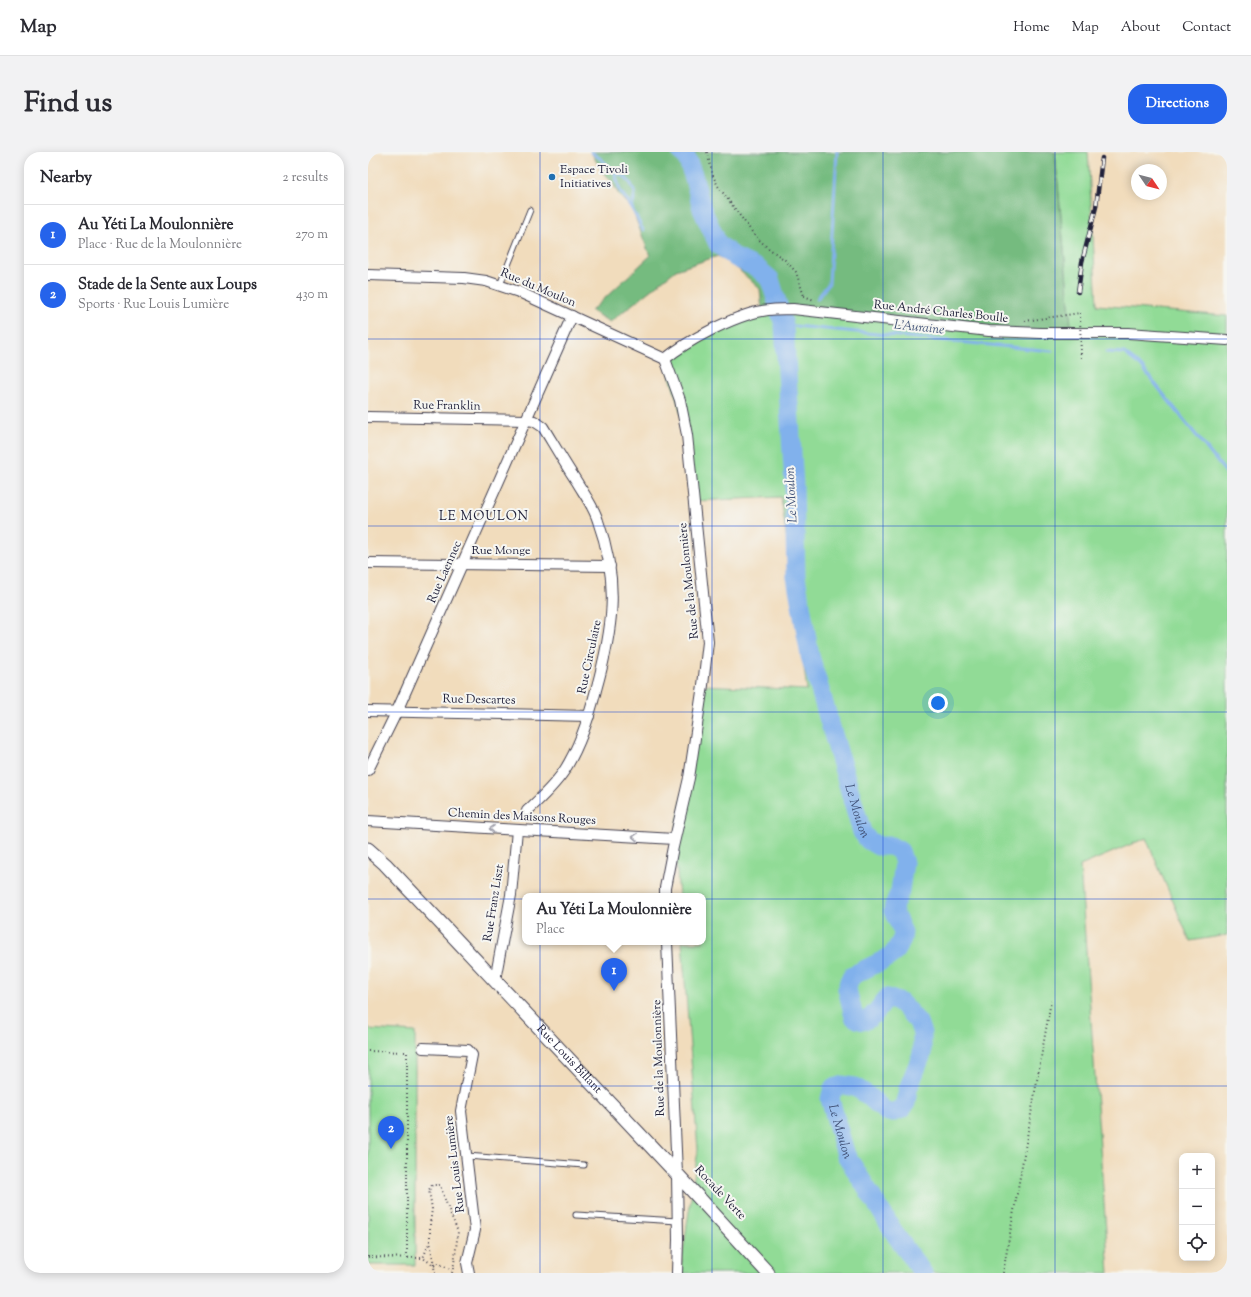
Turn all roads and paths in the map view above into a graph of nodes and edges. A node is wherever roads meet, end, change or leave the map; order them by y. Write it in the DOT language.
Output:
graph roads {
  1 [pos="707,152"];
  2 [pos="530,210"];
  3 [pos="368,275"];
  4 [pos="500,285"];
  5 [pos="804,296"];
  6 [pos="1080,313"];
  7 [pos="572,316"];
  8 [pos="1227,340"];
  9 [pos="665,359"];
  10 [pos="1081,361"];
  11 [pos="368,417"];
  12 [pos="526,420"];
  13 [pos="368,563"];
  14 [pos="462,564"];
  15 [pos="610,566"];
  16 [pos="368,710"];
  17 [pos="397,711"];
  18 [pos="589,716"];
  19 [pos="368,770"];
  20 [pos="527,811"];
  21 [pos="368,822"];
  22 [pos="516,830"];
  23 [pos="674,839"];
  24 [pos="368,849"];
  25 [pos="665,893"];
  26 [pos="668,945"];
  27 [pos="495,980"];
  28 [pos="1052,1001"];
  29 [pos="423,1048"];
  30 [pos="368,1051"];
  31 [pos="467,1156"];
  32 [pos="584,1165"];
  33 [pos="677,1174"];
  34 [pos="576,1215"];
  35 [pos="678,1221"];
  36 [pos="430,1241"];
  37 [pos="368,1257"];
  38 [pos="407,1258"];
  39 [pos="423,1258"];
  40 [pos="434,1261"];
  41 [pos="435,1266"];
  42 [pos="452,1272"];
  43 [pos="435,1273"];
  44 [pos="469,1273"];
  45 [pos="677,1273"];
  46 [pos="768,1273"];
  47 [pos="1003,1273"];
  1 -- 5 [label="path"];
  2 -- 4 [label="lane"];
  3 -- 4 [label="street, Rue du Moulon"];
  4 -- 7 [label="street, Rue du Moulon"];
  6 -- 10 [label="path, bridge"];
  7 -- 9 [label="street, Rue du Moulon"];
  7 -- 12 [label="street, Rue Laennec"];
  8 -- 9 [label="street, Rue André Charles Boulle"];
  9 -- 23 [label="street, Rue de la Moulonnière"];
  11 -- 12 [label="street, Rue Franklin"];
  12 -- 14 [label="street, Rue Laennec"];
  12 -- 15 [label="street, Rue Circulaire"];
  13 -- 14 [label="street, Rue Monge"];
  14 -- 15 [label="street, Rue Monge"];
  14 -- 17 [label="street, Rue Laennec"];
  15 -- 18 [label="street, Rue Circulaire"];
  16 -- 17 [label="street, Rue Descartes"];
  17 -- 18 [label="street, Rue Descartes"];
  17 -- 19 [label="street, Rue Laennec"];
  18 -- 20 [label="street, Rue Circulaire"];
  22 -- 21 [label="street, Chemin des Maisons Rouges, one-way"];
  23 -- 22 [label="street, Chemin des Maisons Rouges, one-way"];
  22 -- 27 [label="street, Rue Franz Liszt"];
  23 -- 25 [label="street, Rue de la Moulonnière"];
  24 -- 27 [label="street, Rue Louis Billant"];
  26 -- 33 [label="street, Rue de la Moulonnière"];
  27 -- 33 [label="street, Rue Louis Billant"];
  28 -- 47 [label="path"];
  29 -- 31 [label="street, Rue Louis Lumière"];
  30 -- 38 [label="path"];
  31 -- 32 [label="lane"];
  31 -- 44 [label="street, Rue Louis Lumière"];
  33 -- 35 [label="street, Rue de la Moulonnière"];
  33 -- 46 [label="street, Rue Louis Billant"];
  34 -- 35 [label="lane"];
  35 -- 45 [label="street, Rue de la Moulonnière"];
  36 -- 39 [label="path"];
  36 -- 40 [label="path"];
  36 -- 42 [label="path"];
  37 -- 38 [label="path"];
  38 -- 39 [label="path"];
  39 -- 41 [label="path"];
  40 -- 41 [label="path"];
  40 -- 42 [label="path"];
  41 -- 43 [label="path"];
}
